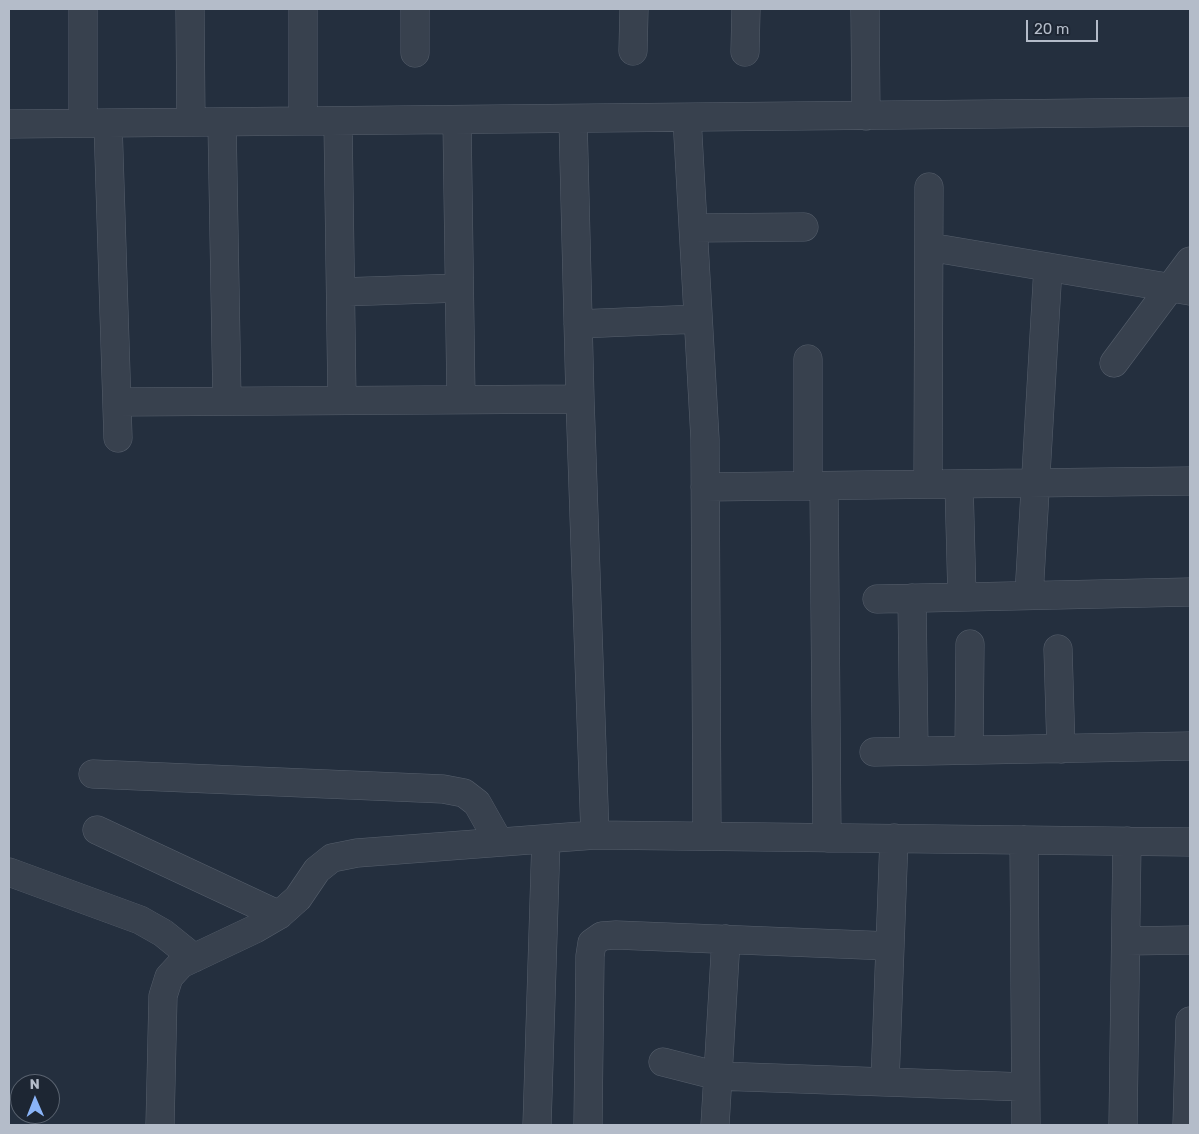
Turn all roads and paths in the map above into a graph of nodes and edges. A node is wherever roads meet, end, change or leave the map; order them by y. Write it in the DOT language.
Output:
graph roads {
  1 [pos="83,9"];
  2 [pos="190,9"];
  3 [pos="303,9"];
  4 [pos="415,9"];
  5 [pos="634,9"];
  6 [pos="746,9"];
  7 [pos="865,9"];
  8 [pos="633,51"];
  9 [pos="745,52"];
  10 [pos="415,53"];
  11 [pos="1190,112"];
  12 [pos="866,116"];
  13 [pos="573,118"];
  14 [pos="688,118"];
  15 [pos="457,120"];
  16 [pos="302,121"];
  17 [pos="338,121"];
  18 [pos="190,122"];
  19 [pos="222,122"];
  20 [pos="96,123"];
  21 [pos="9,124"];
  22 [pos="929,187"];
  23 [pos="804,227"];
  24 [pos="694,228"];
  25 [pos="929,247"];
  26 [pos="1190,261"];
  27 [pos="1048,266"];
  28 [pos="459,288"];
  29 [pos="1180,289"];
  30 [pos="340,292"];
  31 [pos="698,319"];
  32 [pos="578,324"];
  33 [pos="808,359"];
  34 [pos="1114,363"];
  35 [pos="580,399"];
  36 [pos="342,400"];
  37 [pos="461,400"];
  38 [pos="227,401"];
  39 [pos="117,402"];
  40 [pos="118,438"];
  41 [pos="1190,481"];
  42 [pos="1035,483"];
  43 [pos="928,484"];
  44 [pos="959,484"];
  45 [pos="816,486"];
  46 [pos="706,487"];
  47 [pos="1190,592"];
  48 [pos="1029,595"];
  49 [pos="962,597"];
  50 [pos="877,598"];
  51 [pos="912,598"];
  52 [pos="970,644"];
  53 [pos="1058,650"];
  54 [pos="1190,746"];
  55 [pos="1061,749"];
  56 [pos="969,750"];
  57 [pos="914,751"];
  58 [pos="874,752"];
  59 [pos="93,774"];
  60 [pos="98,830"];
  61 [pos="595,835"];
  62 [pos="707,836"];
  63 [pos="827,838"];
  64 [pos="894,838"];
  65 [pos="546,839"];
  66 [pos="1024,840"];
  67 [pos="1127,841"];
  68 [pos="499,842"];
  69 [pos="1190,842"];
  70 [pos="9,872"];
  71 [pos="279,915"];
  72 [pos="726,940"];
  73 [pos="1190,940"];
  74 [pos="1126,941"];
  75 [pos="890,946"];
  76 [pos="194,958"];
  77 [pos="1190,1021"];
  78 [pos="663,1062"];
  79 [pos="718,1076"];
  80 [pos="885,1082"];
  81 [pos="1025,1087"];
  82 [pos="160,1125"];
  83 [pos="537,1125"];
  84 [pos="588,1125"];
  85 [pos="715,1125"];
  86 [pos="1026,1125"];
  87 [pos="1123,1125"];
  88 [pos="1187,1125"];
  1 -- 20 [label="street"];
  2 -- 18 [label="street"];
  3 -- 16 [label="street"];
  4 -- 10 [label="street"];
  5 -- 8 [label="street"];
  6 -- 9 [label="street"];
  7 -- 12 [label="street"];
  11 -- 12 [label="street"];
  12 -- 14 [label="street"];
  13 -- 14 [label="street"];
  13 -- 15 [label="street"];
  13 -- 32 [label="street"];
  14 -- 24 [label="street"];
  15 -- 17 [label="street"];
  15 -- 28 [label="street"];
  16 -- 17 [label="street"];
  16 -- 19 [label="street"];
  17 -- 30 [label="street"];
  18 -- 19 [label="street"];
  18 -- 20 [label="street"];
  19 -- 38 [label="street"];
  20 -- 21 [label="street"];
  20 -- 39 [label="street"];
  22 -- 25 [label="street"];
  23 -- 24 [label="street"];
  24 -- 31 [label="street"];
  25 -- 27 [label="street"];
  25 -- 43 [label="street"];
  26 -- 29 [label="street"];
  27 -- 29 [label="street"];
  27 -- 42 [label="street"];
  28 -- 30 [label="street"];
  28 -- 37 [label="street"];
  29 -- 34 [label="street"];
  30 -- 36 [label="street"];
  31 -- 32 [label="street"];
  31 -- 46 [label="street"];
  32 -- 35 [label="street"];
  33 -- 45 [label="street"];
  35 -- 37 [label="street"];
  35 -- 61 [label="street"];
  36 -- 37 [label="street"];
  36 -- 38 [label="street"];
  38 -- 39 [label="street"];
  39 -- 40 [label="street"];
  41 -- 42 [label="street"];
  42 -- 44 [label="street"];
  42 -- 48 [label="street"];
  43 -- 44 [label="street"];
  43 -- 45 [label="street"];
  44 -- 49 [label="street"];
  45 -- 46 [label="street"];
  45 -- 63 [label="street"];
  46 -- 62 [label="street"];
  47 -- 48 [label="street"];
  48 -- 49 [label="street"];
  49 -- 51 [label="street"];
  50 -- 51 [label="street"];
  51 -- 57 [label="street"];
  52 -- 56 [label="street"];
  53 -- 55 [label="street"];
  54 -- 55 [label="street"];
  55 -- 56 [label="street"];
  56 -- 57 [label="street"];
  57 -- 58 [label="street"];
  59 -- 68 [label="street"];
  60 -- 71 [label="street"];
  61 -- 62 [label="street"];
  61 -- 65 [label="street"];
  62 -- 63 [label="street"];
  63 -- 64 [label="street"];
  64 -- 66 [label="street"];
  64 -- 75 [label="street"];
  65 -- 68 [label="street"];
  65 -- 83 [label="street"];
  66 -- 67 [label="street"];
  66 -- 81 [label="street"];
  67 -- 69 [label="street"];
  67 -- 74 [label="street"];
  68 -- 71 [label="street"];
  70 -- 76 [label="street"];
  71 -- 76 [label="street"];
  72 -- 75 [label="street"];
  72 -- 79 [label="street"];
  72 -- 84 [label="street"];
  73 -- 74 [label="street"];
  74 -- 87 [label="street"];
  75 -- 80 [label="street"];
  76 -- 82 [label="street"];
  77 -- 88 [label="street"];
  78 -- 79 [label="street"];
  79 -- 80 [label="street"];
  79 -- 85 [label="street"];
  80 -- 81 [label="street"];
  81 -- 86 [label="street"];
}
